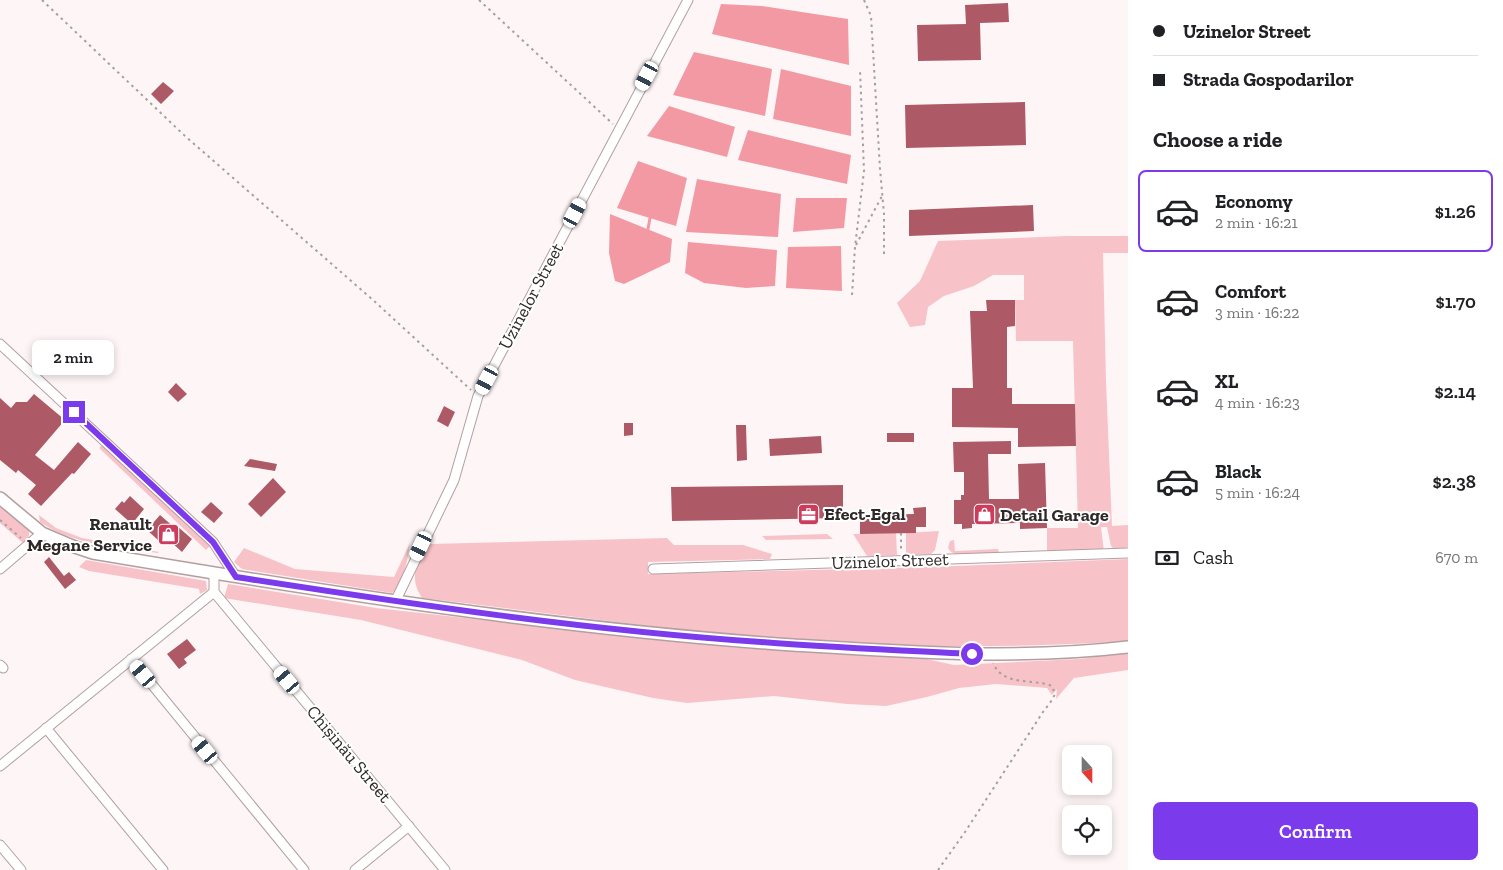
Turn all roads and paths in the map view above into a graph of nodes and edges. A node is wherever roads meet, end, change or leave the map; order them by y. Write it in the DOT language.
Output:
graph roads {
  1 [pos="42,0"];
  2 [pos="479,0"];
  3 [pos="688,0"];
  4 [pos="864,0"];
  5 [pos="860,69"];
  6 [pos="619,129"];
  7 [pos="882,196"];
  8 [pos="855,247"];
  9 [pos="884,254"];
  10 [pos="852,296"];
  11 [pos="0,344"];
  12 [pos="478,396"];
  13 [pos="0,498"];
  14 [pos="0,520"];
  15 [pos="42,533"];
  16 [pos="901,533"];
  17 [pos="24,540"];
  18 [pos="1128,553"];
  19 [pos="901,561"];
  20 [pos="0,569"];
  21 [pos="653,569"];
  22 [pos="214,573"];
  23 [pos="236,577"];
  24 [pos="214,592"];
  25 [pos="395,602"];
  26 [pos="1128,647"];
  27 [pos="991,654"];
  28 [pos="131,660"];
  29 [pos="46,728"];
  30 [pos="0,766"];
  31 [pos="409,826"];
  32 [pos="0,845"];
  33 [pos="21,870"];
  34 [pos="163,870"];
  35 [pos="304,870"];
  36 [pos="355,870"];
  37 [pos="445,870"];
  38 [pos="938,870"];
  1 -- 12 [label="path"];
  2 -- 6 [label="path"];
  3 -- 6 [label="street, Uzinelor Street"];
  4 -- 7 [label="path"];
  5 -- 8 [label="path"];
  6 -- 12 [label="street, Uzinelor Street"];
  7 -- 8 [label="path"];
  7 -- 9 [label="path"];
  8 -- 10 [label="path"];
  11 -- 23 [label="street"];
  12 -- 25 [label="street, Uzinelor Street"];
  13 -- 15 [label="street"];
  14 -- 17 [label="path"];
  15 -- 20 [label="street"];
  15 -- 22 [label="street"];
  16 -- 19 [label="path"];
  18 -- 19 [label="street, Uzinelor Street"];
  19 -- 21 [label="street, Uzinelor Street"];
  22 -- 23 [label="street"];
  22 -- 24 [label="street"];
  23 -- 25 [label="street"];
  24 -- 28 [label="street"];
  24 -- 31 [label="street, Chișinău Street"];
  25 -- 27 [label="street"];
  26 -- 27 [label="street"];
  27 -- 38 [label="path"];
  28 -- 29 [label="street"];
  28 -- 35 [label="street"];
  29 -- 30 [label="street"];
  29 -- 34 [label="street"];
  31 -- 36 [label="street"];
  31 -- 37 [label="street, Chișinău Street"];
  32 -- 33 [label="street"];
}
